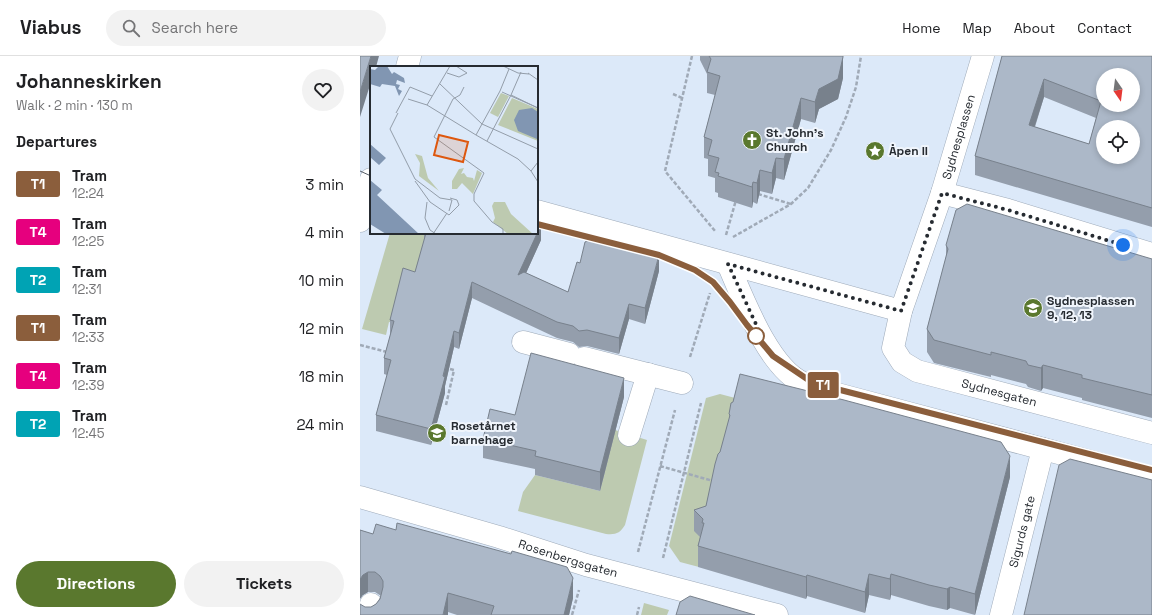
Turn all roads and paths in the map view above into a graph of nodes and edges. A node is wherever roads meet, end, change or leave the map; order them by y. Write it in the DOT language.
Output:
graph roads {
  1 [pos="410,56"];
  2 [pos="692,56"];
  3 [pos="861,56"];
  4 [pos="983,56"];
  5 [pos="407,66"];
  6 [pos="673,94"];
  7 [pos="682,98"];
  8 [pos="370,183"];
  9 [pos="755,193"];
  10 [pos="942,193"];
  11 [pos="736,200"];
  12 [pos="791,204"];
  13 [pos="538,211"];
  14 [pos="360,221"];
  15 [pos="1152,254"];
  16 [pos="723,256"];
  17 [pos="901,311"];
  18 [pos="523,342"];
  19 [pos="360,345"];
  20 [pos="389,353"];
  21 [pos="439,367"];
  22 [pos="648,374"];
  23 [pos="682,383"];
  24 [pos="702,396"];
  25 [pos="446,405"];
  26 [pos="1152,432"];
  27 [pos="669,434"];
  28 [pos="629,435"];
  29 [pos="1043,449"];
  30 [pos="660,466"];
  31 [pos="684,473"];
  32 [pos="1152,478"];
  33 [pos="716,482"];
  34 [pos="360,497"];
  35 [pos="641,542"];
  36 [pos="666,547"];
  37 [pos="578,594"];
  38 [pos="638,610"];
  39 [pos="572,615"];
  40 [pos="637,615"];
  41 [pos="777,615"];
  42 [pos="1001,615"];
  1 -- 5 [label="street"];
  2 -- 7 [label="path"];
  3 -- 12 [label="path"];
  4 -- 10 [label="street, Sydnesplassen"];
  6 -- 7 [label="path"];
  7 -- 16 [label="path"];
  8 -- 14 [label="street"];
  9 -- 12 [label="path"];
  10 -- 15 [label="street"];
  10 -- 17 [label="street, Sydnesplassen"];
  11 -- 16 [label="path"];
  12 -- 16 [label="path"];
  13 -- 16 [label="street"];
  16 -- 17 [label="street"];
  16 -- 23 [label="path"];
  16 -- 29 [label="street"];
  17 -- 26 [label="street, Sydnesgaten"];
  18 -- 22 [label="street"];
  19 -- 20 [label="path"];
  21 -- 25 [label="path"];
  22 -- 23 [label="street"];
  22 -- 28 [label="street"];
  24 -- 31 [label="path"];
  27 -- 30 [label="path"];
  29 -- 32 [label="street"];
  29 -- 42 [label="street, Sigurds gate"];
  30 -- 31 [label="path"];
  30 -- 35 [label="path"];
  31 -- 33 [label="path"];
  31 -- 36 [label="path"];
  34 -- 41 [label="street, Rosenbergsgaten"];
  37 -- 39 [label="path"];
  38 -- 40 [label="path"];
}
